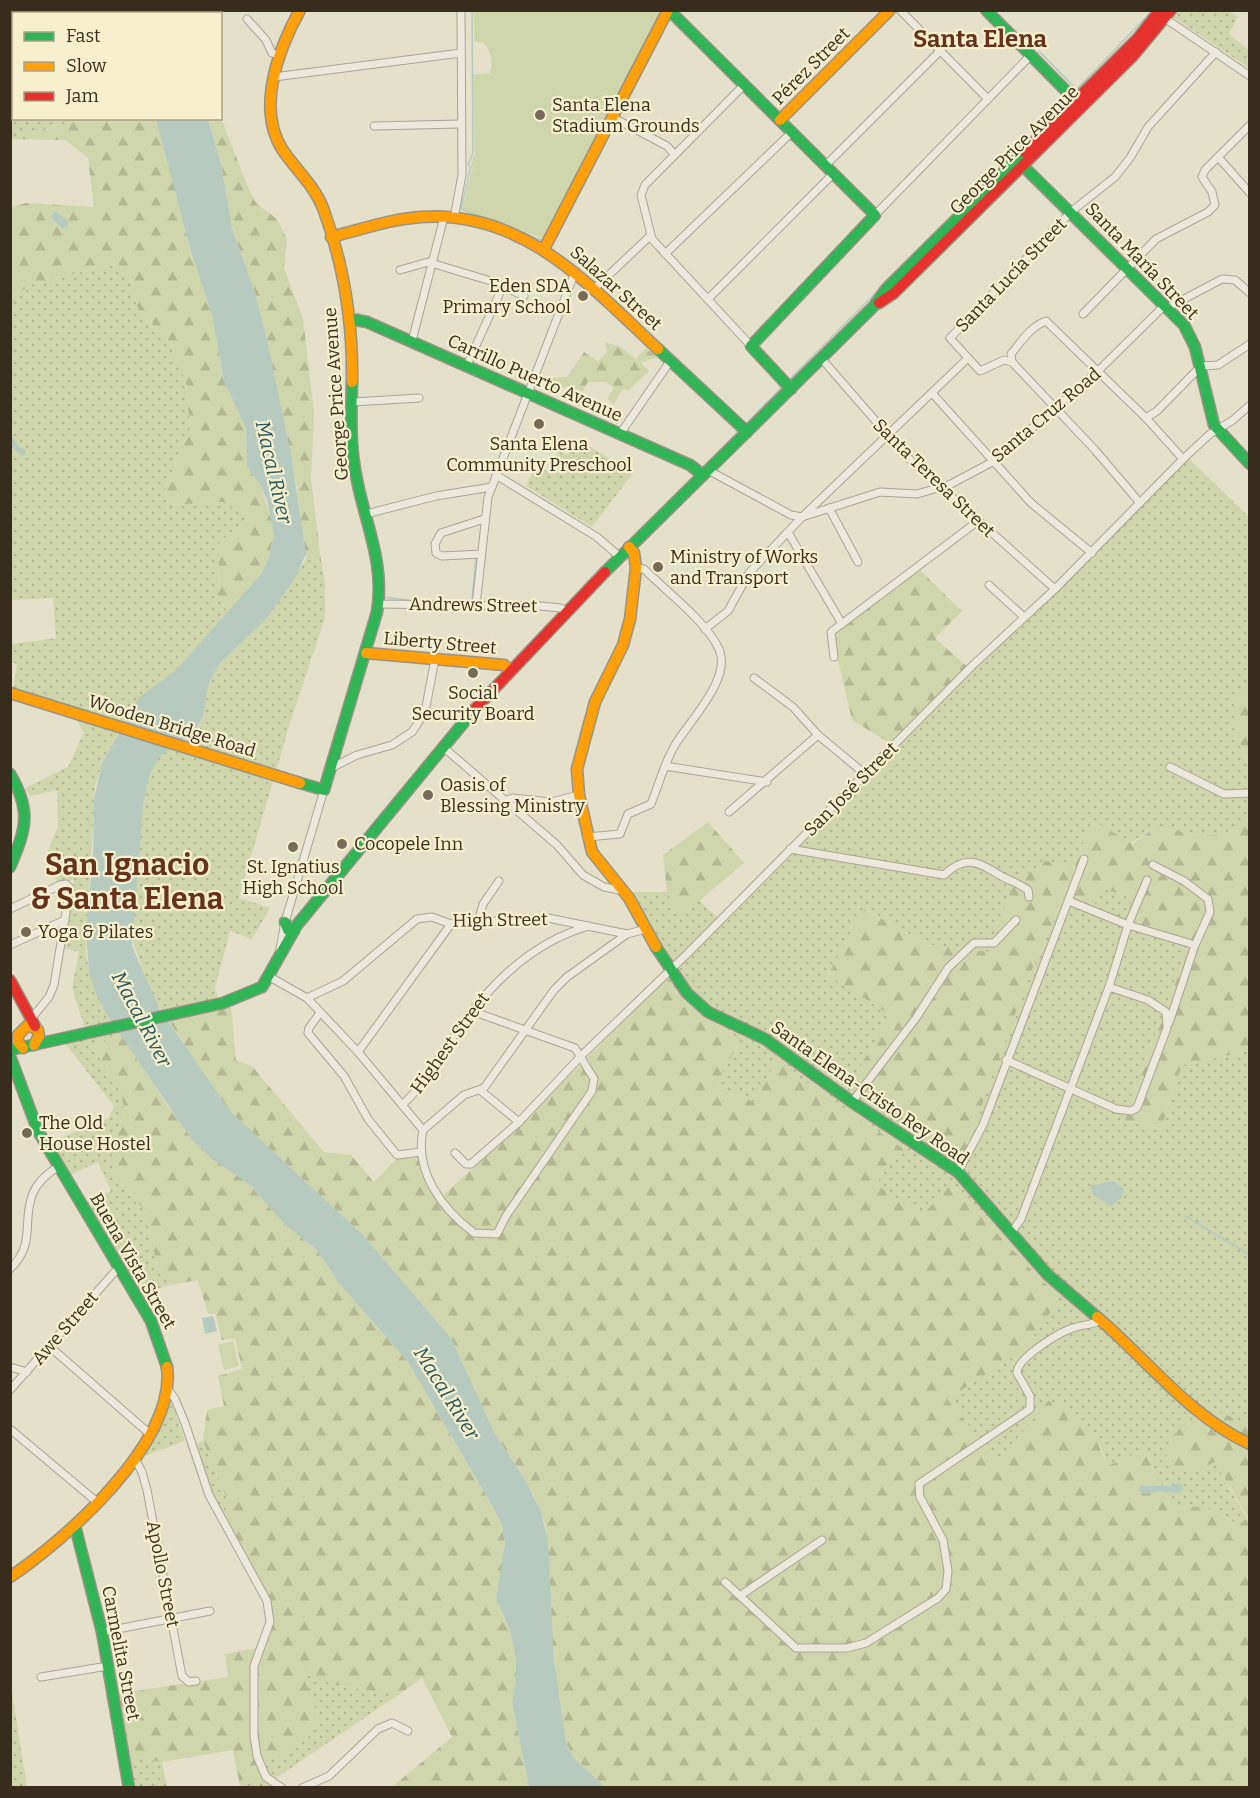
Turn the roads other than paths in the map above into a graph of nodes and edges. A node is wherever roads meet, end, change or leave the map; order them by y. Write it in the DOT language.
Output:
graph roads {
  1 [pos="461,10"];
  2 [pos="668,10"];
  3 [pos="890,10"];
  4 [pos="900,10"];
  5 [pos="986,10"];
  6 [pos="296,13"];
  7 [pos="1164,13"];
  8 [pos="247,19"];
  9 [pos="941,50"];
  10 [pos="1216,52"];
  11 [pos="461,53"];
  12 [pos="279,55"];
  13 [pos="1031,55"];
  14 [pos="1250,76"];
  15 [pos="274,77"];
  16 [pos="744,85"];
  17 [pos="988,99"];
  18 [pos="1079,103"];
  19 [pos="612,117"];
  20 [pos="780,120"];
  21 [pos="460,124"];
  22 [pos="1250,124"];
  23 [pos="374,126"];
  24 [pos="792,132"];
  25 [pos="675,155"];
  26 [pos="1218,157"];
  27 [pos="1020,162"];
  28 [pos="829,170"];
  29 [pos="1250,193"];
  30 [pos="1072,211"];
  31 [pos="875,215"];
  32 [pos="449,218"];
  33 [pos="650,236"];
  34 [pos="330,237"];
  35 [pos="544,249"];
  36 [pos="665,254"];
  37 [pos="432,262"];
  38 [pos="1128,267"];
  39 [pos="400,270"];
  40 [pos="575,272"];
  41 [pos="503,286"];
  42 [pos="594,289"];
  43 [pos="1250,293"];
  44 [pos="524,296"];
  45 [pos="708,298"];
  46 [pos="1166,307"];
  47 [pos="1083,314"];
  48 [pos="350,322"];
  49 [pos="412,341"];
  50 [pos="1250,344"];
  51 [pos="751,346"];
  52 [pos="821,358"];
  53 [pos="967,359"];
  54 [pos="1009,359"];
  55 [pos="671,360"];
  56 [pos="467,366"];
  57 [pos="1201,366"];
  58 [pos="1098,371"];
  59 [pos="790,388"];
  60 [pos="932,393"];
  61 [pos="527,395"];
  62 [pos="419,398"];
  63 [pos="353,402"];
  64 [pos="1250,405"];
  65 [pos="1056,408"];
  66 [pos="1146,418"];
  67 [pos="1217,430"];
  68 [pos="747,432"];
  69 [pos="620,434"];
  70 [pos="886,434"];
  71 [pos="1183,459"];
  72 [pos="994,461"];
  73 [pos="1250,464"];
  74 [pos="496,475"];
  75 [pos="703,475"];
  76 [pos="492,487"];
  77 [pos="941,487"];
  78 [pos="1140,503"];
  79 [pos="829,508"];
  80 [pos="366,514"];
  81 [pos="802,517"];
  82 [pos="484,519"];
  83 [pos="978,521"];
  84 [pos="789,534"];
  85 [pos="629,547"];
  86 [pos="1092,553"];
  87 [pos="482,554"];
  88 [pos="620,557"];
  89 [pos="858,562"];
  90 [pos="636,568"];
  91 [pos="989,585"];
  92 [pos="1055,589"];
  93 [pos="379,604"];
  94 [pos="476,605"];
  95 [pos="566,611"];
  96 [pos="1024,617"];
  97 [pos="842,624"];
  98 [pos="705,629"];
  99 [pos="366,653"];
  100 [pos="834,657"];
  101 [pos="435,659"];
  102 [pos="510,670"];
  103 [pos="754,678"];
  104 [pos="10,693"];
  105 [pos="818,735"];
  106 [pos="443,747"];
  107 [pos="665,766"];
  108 [pos="1170,767"];
  109 [pos="331,768"];
  110 [pos="11,774"];
  111 [pos="865,774"];
  112 [pos="767,782"];
  113 [pos="324,790"];
  114 [pos="1250,793"];
  115 [pos="579,795"];
  116 [pos="503,801"];
  117 [pos="729,812"];
  118 [pos="586,837"];
  119 [pos="790,849"];
  120 [pos="12,859"];
  121 [pos="1084,859"];
  122 [pos="1153,865"];
  123 [pos="1147,880"];
  124 [pos="499,881"];
  125 [pos="624,891"];
  126 [pos="1029,897"];
  127 [pos="1069,901"];
  128 [pos="10,909"];
  129 [pos="65,920"];
  130 [pos="1016,920"];
  131 [pos="285,922"];
  132 [pos="478,922"];
  133 [pos="451,924"];
  134 [pos="1128,925"];
  135 [pos="588,926"];
  136 [pos="646,929"];
  137 [pos="294,931"];
  138 [pos="627,934"];
  139 [pos="10,945"];
  140 [pos="1195,945"];
  141 [pos="277,962"];
  142 [pos="670,971"];
  143 [pos="270,977"];
  144 [pos="10,981"];
  145 [pos="1109,987"];
  146 [pos="307,998"];
  147 [pos="472,1011"];
  148 [pos="320,1013"];
  149 [pos="33,1022"];
  150 [pos="1167,1028"];
  151 [pos="523,1031"];
  152 [pos="29,1046"];
  153 [pos="10,1050"];
  154 [pos="358,1052"];
  155 [pos="582,1055"];
  156 [pos="10,1056"];
  157 [pos="1006,1060"];
  158 [pos="1071,1088"];
  159 [pos="480,1090"];
  160 [pos="852,1102"];
  161 [pos="402,1105"];
  162 [pos="519,1122"];
  163 [pos="423,1130"];
  164 [pos="421,1152"];
  165 [pos="455,1153"];
  166 [pos="59,1166"];
  167 [pos="958,1172"];
  168 [pos="1011,1233"];
  169 [pos="119,1267"];
  170 [pos="10,1269"];
  171 [pos="1101,1320"];
  172 [pos="49,1346"];
  173 [pos="10,1367"];
  174 [pos="27,1372"];
  175 [pos="168,1389"];
  176 [pos="10,1390"];
  177 [pos="10,1429"];
  178 [pos="151,1436"];
  179 [pos="1250,1444"];
  180 [pos="135,1459"];
  181 [pos="97,1502"];
  182 [pos="75,1526"];
  183 [pos="822,1540"];
  184 [pos="10,1577"];
  185 [pos="725,1581"];
  186 [pos="741,1595"];
  187 [pos="210,1611"];
  188 [pos="172,1618"];
  189 [pos="102,1632"];
  190 [pos="108,1666"];
  191 [pos="41,1677"];
  192 [pos="196,1681"];
  193 [pos="408,1731"];
  194 [pos="129,1788"];
  195 [pos="282,1788"];
  196 [pos="302,1788"];
  1 -- 11 [label="street"];
  2 -- 16 [label="main road"];
  2 -- 19 [label="main road"];
  3 -- 20 [label="main road, Pérez Street"];
  4 -- 9 [label="street"];
  5 -- 13 [label="main road"];
  6 -- 12 [label="main road, George Price Avenue"];
  7 -- 10 [label="street"];
  7 -- 18 [label="main road, George Price Avenue"];
  8 -- 12 [label="street"];
  9 -- 17 [label="street"];
  9 -- 28 [label="street"];
  10 -- 14 [label="street"];
  10 -- 30 [label="street, Santa Lucía Street"];
  11 -- 15 [label="street"];
  11 -- 21 [label="street"];
  12 -- 15 [label="main road, George Price Avenue"];
  13 -- 17 [label="street"];
  13 -- 18 [label="main road"];
  15 -- 34 [label="main road, George Price Avenue"];
  16 -- 20 [label="main road"];
  16 -- 25 [label="street"];
  17 -- 31 [label="street"];
  18 -- 27 [label="main road, George Price Avenue"];
  19 -- 25 [label="street"];
  19 -- 35 [label="main road"];
  20 -- 24 [label="main road"];
  21 -- 23 [label="street"];
  21 -- 32 [label="street"];
  22 -- 26 [label="street"];
  24 -- 28 [label="main road"];
  24 -- 36 [label="street"];
  25 -- 33 [label="street"];
  26 -- 29 [label="street"];
  26 -- 38 [label="street"];
  27 -- 30 [label="main road, Santa María Street"];
  27 -- 52 [label="main road, George Price Avenue"];
  28 -- 31 [label="main road"];
  28 -- 45 [label="street"];
  30 -- 38 [label="main road, Santa María Street"];
  30 -- 53 [label="street, Santa Lucía Street"];
  31 -- 51 [label="main road"];
  32 -- 34 [label="main road, Salazar Street"];
  32 -- 35 [label="main road, Salazar Street"];
  32 -- 37 [label="street"];
  33 -- 36 [label="street"];
  33 -- 42 [label="street"];
  34 -- 48 [label="main road, George Price Avenue"];
  35 -- 40 [label="main road, Salazar Street"];
  36 -- 45 [label="street"];
  37 -- 39 [label="street"];
  37 -- 41 [label="street"];
  37 -- 49 [label="street"];
  38 -- 46 [label="main road, Santa María Street"];
  38 -- 47 [label="street"];
  40 -- 42 [label="main road, Salazar Street"];
  40 -- 61 [label="street"];
  41 -- 44 [label="street"];
  41 -- 56 [label="street"];
  42 -- 55 [label="main road, Salazar Street"];
  43 -- 46 [label="street, Santa Cruz Road"];
  45 -- 51 [label="street"];
  46 -- 57 [label="main road, Santa María Street"];
  46 -- 58 [label="street, Santa Cruz Road"];
  48 -- 49 [label="main road, Carrillo Puerto Avenue"];
  48 -- 61 [label="main road, Carrillo Puerto Avenue"];
  48 -- 63 [label="main road, George Price Avenue"];
  49 -- 56 [label="main road, Carrillo Puerto Avenue"];
  50 -- 57 [label="street"];
  51 -- 59 [label="main road"];
  52 -- 59 [label="main road, George Price Avenue"];
  52 -- 70 [label="street, Santa Teresa Street"];
  53 -- 54 [label="street"];
  53 -- 60 [label="street"];
  54 -- 58 [label="street"];
  54 -- 65 [label="street"];
  55 -- 68 [label="main road, Salazar Street"];
  55 -- 69 [label="street"];
  56 -- 61 [label="main road, Carrillo Puerto Avenue"];
  57 -- 66 [label="street"];
  57 -- 67 [label="main road, Santa María Street"];
  58 -- 65 [label="street, Santa Cruz Road"];
  58 -- 66 [label="street"];
  59 -- 68 [label="main road, George Price Avenue"];
  60 -- 70 [label="street"];
  60 -- 72 [label="street"];
  61 -- 69 [label="main road, Carrillo Puerto Avenue"];
  61 -- 74 [label="street"];
  61 -- 75 [label="main road, Carrillo Puerto Avenue"];
  62 -- 63 [label="street"];
  63 -- 80 [label="main road, George Price Avenue"];
  64 -- 67 [label="street, San José Street"];
  65 -- 72 [label="street, Santa Cruz Road"];
  65 -- 78 [label="street"];
  66 -- 71 [label="street"];
  67 -- 71 [label="street, San José Street"];
  67 -- 73 [label="main road"];
  68 -- 75 [label="main road, George Price Avenue"];
  69 -- 75 [label="main road, Carrillo Puerto Avenue"];
  70 -- 77 [label="street, Santa Teresa Street"];
  70 -- 81 [label="street"];
  71 -- 78 [label="street, San José Street"];
  72 -- 77 [label="street, Santa Cruz Road"];
  72 -- 86 [label="street"];
  74 -- 76 [label="street"];
  74 -- 88 [label="street"];
  75 -- 81 [label="street"];
  75 -- 85 [label="main road, George Price Avenue"];
  76 -- 80 [label="street"];
  76 -- 82 [label="street"];
  77 -- 79 [label="street, Santa Cruz Road"];
  77 -- 83 [label="street, Santa Teresa Street"];
  78 -- 86 [label="street, San José Street"];
  79 -- 81 [label="street, Santa Cruz Road"];
  79 -- 89 [label="street"];
  80 -- 93 [label="main road, George Price Avenue"];
  81 -- 84 [label="street"];
  82 -- 87 [label="street"];
  82 -- 87 [label="street"];
  83 -- 92 [label="street, Santa Teresa Street"];
  83 -- 97 [label="street"];
  84 -- 97 [label="street"];
  84 -- 98 [label="street"];
  85 -- 88 [label="main road, George Price Avenue"];
  85 -- 90 [label="main road, Santa Elena-Cristo Rey Road"];
  86 -- 92 [label="street, San José Street"];
  87 -- 94 [label="street"];
  88 -- 95 [label="main road, George Price Avenue"];
  90 -- 98 [label="street"];
  90 -- 115 [label="main road, Santa Elena-Cristo Rey Road"];
  91 -- 96 [label="street"];
  92 -- 96 [label="street, San José Street"];
  93 -- 94 [label="street, Andrews Street"];
  93 -- 99 [label="main road, George Price Avenue"];
  94 -- 95 [label="street, Andrews Street"];
  95 -- 102 [label="main road, George Price Avenue"];
  96 -- 111 [label="street, San José Street"];
  97 -- 100 [label="street"];
  98 -- 107 [label="street"];
  99 -- 101 [label="main road, Liberty Street"];
  99 -- 109 [label="main road, George Price Avenue"];
  101 -- 102 [label="main road, Liberty Street"];
  101 -- 109 [label="street"];
  102 -- 106 [label="main road, George Price Avenue"];
  103 -- 105 [label="street"];
  104 -- 113 [label="main road, Wooden Bridge Road"];
  105 -- 111 [label="street"];
  105 -- 112 [label="street"];
  106 -- 116 [label="street"];
  106 -- 137 [label="main road, George Price Avenue"];
  107 -- 112 [label="street"];
  107 -- 118 [label="street"];
  108 -- 114 [label="street"];
  109 -- 113 [label="main road, George Price Avenue"];
  110 -- 120 [label="main road"];
  111 -- 119 [label="street, San José Street"];
  112 -- 117 [label="street"];
  113 -- 131 [label="street, George Price Avenue"];
  115 -- 116 [label="street"];
  115 -- 118 [label="main road, Santa Elena-Cristo Rey Road"];
  116 -- 125 [label="street"];
  118 -- 125 [label="main road, Santa Elena-Cristo Rey Road"];
  119 -- 126 [label="street"];
  119 -- 142 [label="street, San José Street"];
  121 -- 127 [label="street"];
  122 -- 140 [label="street"];
  123 -- 134 [label="street"];
  124 -- 132 [label="street"];
  125 -- 136 [label="main road, Santa Elena-Cristo Rey Road"];
  127 -- 134 [label="street"];
  127 -- 157 [label="street"];
  128 -- 129 [label="street"];
  129 -- 139 [label="street"];
  129 -- 149 [label="street"];
  130 -- 160 [label="street"];
  131 -- 137 [label="main road"];
  131 -- 141 [label="street, George Price Avenue"];
  132 -- 133 [label="street, High Street"];
  132 -- 135 [label="street, High Street"];
  133 -- 146 [label="street, High Street"];
  133 -- 154 [label="street"];
  134 -- 140 [label="street"];
  134 -- 145 [label="street"];
  135 -- 138 [label="street, High Street"];
  135 -- 147 [label="street, Highest Street"];
  136 -- 138 [label="street, High Street"];
  136 -- 142 [label="main road, Santa Elena-Cristo Rey Road"];
  137 -- 141 [label="main road, George Price Avenue"];
  138 -- 151 [label="street"];
  140 -- 150 [label="street"];
  141 -- 143 [label="main road, George Price Avenue"];
  142 -- 155 [label="street, San José Street"];
  142 -- 160 [label="main road, Santa Elena-Cristo Rey Road"];
  143 -- 146 [label="street"];
  143 -- 152 [label="main road, George Price Avenue"];
  144 -- 149 [label="main road"];
  145 -- 150 [label="street"];
  145 -- 158 [label="street"];
  146 -- 148 [label="street"];
  147 -- 151 [label="street"];
  147 -- 161 [label="street, Highest Street"];
  148 -- 154 [label="street"];
  148 -- 164 [label="street"];
  149 -- 152 [label="main road"];
  149 -- 152 [label="main road"];
  150 -- 158 [label="street"];
  151 -- 155 [label="street"];
  151 -- 159 [label="street"];
  152 -- 153 [label="main road, George Price Avenue"];
  154 -- 161 [label="street"];
  155 -- 162 [label="street, San José Street"];
  155 -- 164 [label="street"];
  156 -- 166 [label="main road, Buena Vista Street"];
  157 -- 158 [label="street"];
  157 -- 167 [label="street"];
  158 -- 168 [label="street"];
  159 -- 162 [label="street"];
  159 -- 163 [label="street"];
  160 -- 167 [label="main road, Santa Elena-Cristo Rey Road"];
  161 -- 163 [label="street"];
  162 -- 165 [label="street, San José Street"];
  163 -- 164 [label="street"];
  166 -- 169 [label="main road, Buena Vista Street"];
  166 -- 170 [label="street"];
  167 -- 168 [label="main road, Santa Elena-Cristo Rey Road"];
  168 -- 171 [label="main road, Santa Elena-Cristo Rey Road"];
  169 -- 172 [label="street, Awe Street"];
  169 -- 175 [label="main road, Buena Vista Street"];
  171 -- 179 [label="main road, Santa Elena-Cristo Rey Road"];
  171 -- 186 [label="street"];
  172 -- 174 [label="street, Awe Street"];
  172 -- 178 [label="street"];
  173 -- 174 [label="street"];
  174 -- 176 [label="street, Awe Street"];
  175 -- 178 [label="main road, Buena Vista Street"];
  175 -- 195 [label="street"];
  177 -- 181 [label="street"];
  178 -- 180 [label="main road, Buena Vista Street"];
  180 -- 181 [label="main road, Buena Vista Street"];
  180 -- 188 [label="street, Apollo Street"];
  181 -- 182 [label="main road, Buena Vista Street"];
  182 -- 184 [label="main road, Buena Vista Street"];
  182 -- 189 [label="main road, Carmelita Street"];
  183 -- 186 [label="street"];
  185 -- 186 [label="street"];
  187 -- 188 [label="street"];
  188 -- 189 [label="street"];
  188 -- 192 [label="street, Apollo Street"];
  189 -- 190 [label="main road, Carmelita Street"];
  190 -- 191 [label="street"];
  190 -- 194 [label="main road, Carmelita Street"];
  193 -- 196 [label="street"];
}
